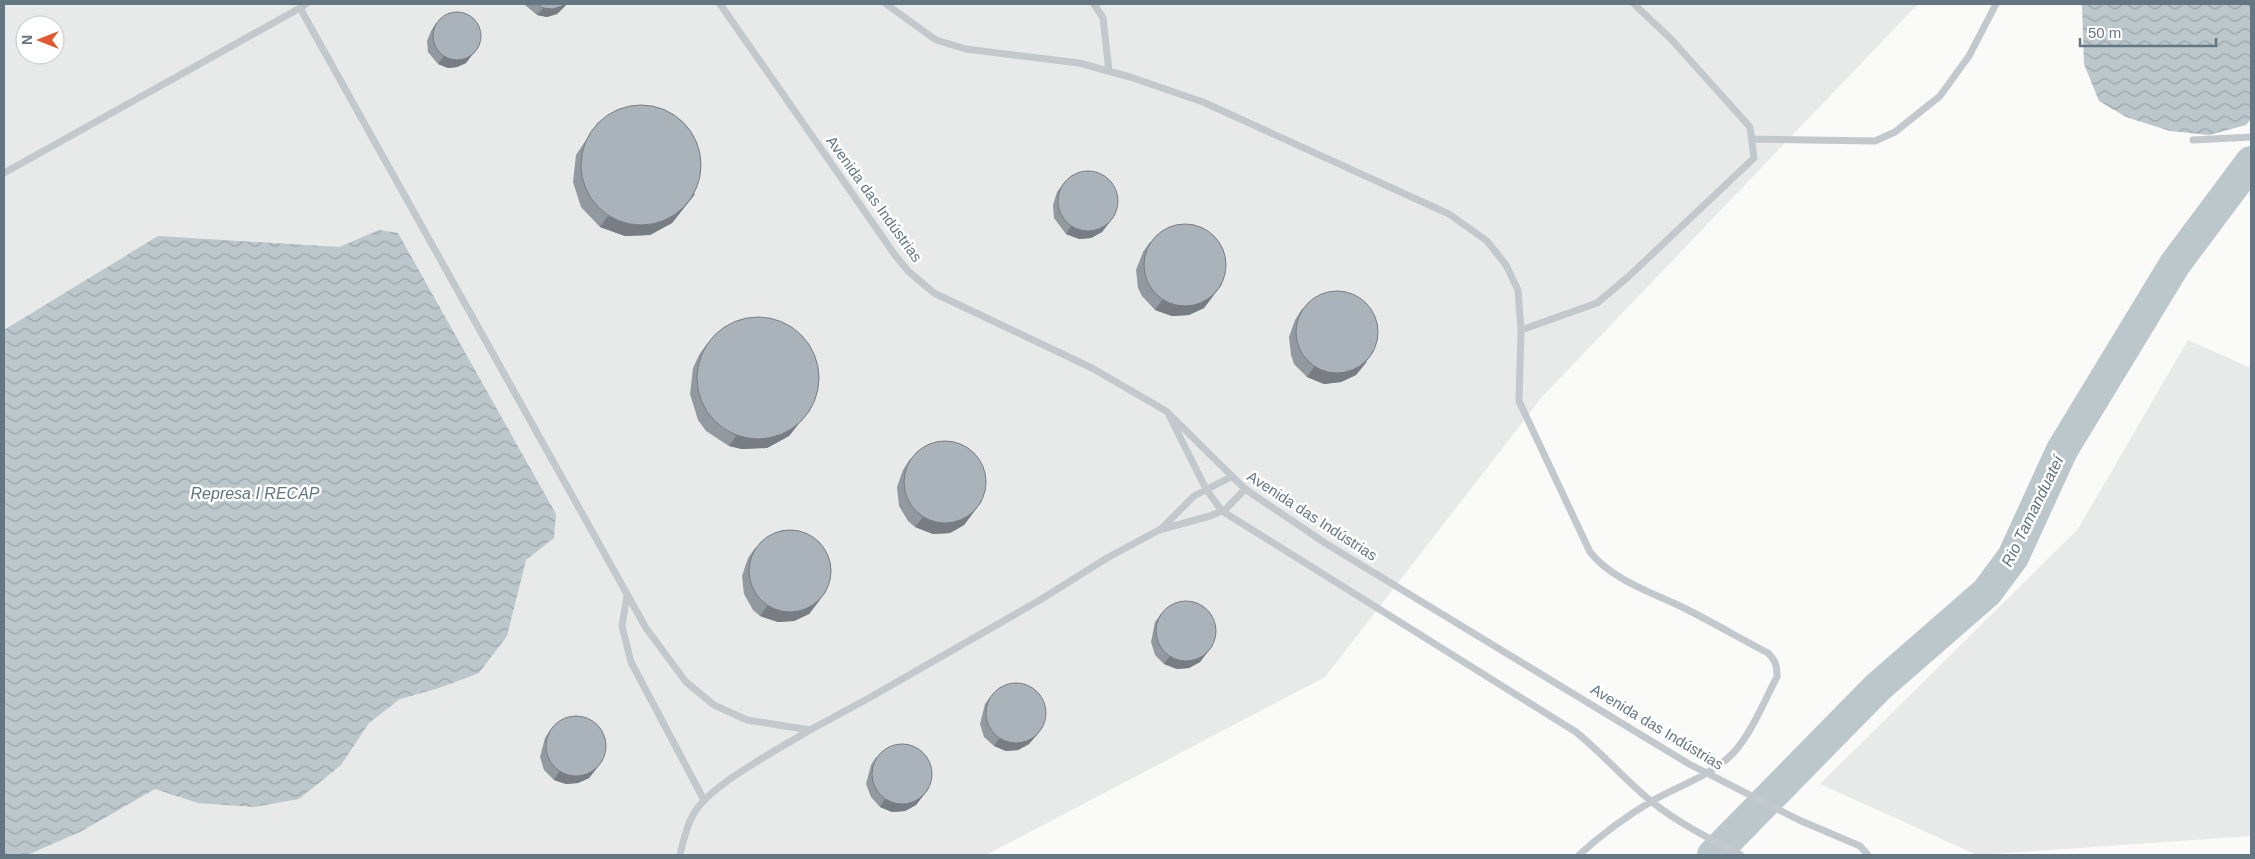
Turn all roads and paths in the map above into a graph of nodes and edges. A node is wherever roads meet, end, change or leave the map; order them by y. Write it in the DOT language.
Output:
graph roads {
  1 [pos="720,4"];
  2 [pos="886,4"];
  3 [pos="1094,4"];
  4 [pos="1634,4"];
  5 [pos="1996,4"];
  6 [pos="303,6"];
  7 [pos="1109,71"];
  8 [pos="2251,137"];
  9 [pos="1752,139"];
  10 [pos="2194,140"];
  11 [pos="4,173"];
  12 [pos="1522,330"];
  13 [pos="1166,411"];
  14 [pos="1231,477"];
  15 [pos="1206,488"];
  16 [pos="1245,489"];
  17 [pos="1222,510"];
  18 [pos="1159,530"];
  19 [pos="627,594"];
  20 [pos="810,730"];
  21 [pos="1706,773"];
  22 [pos="704,800"];
  23 [pos="1652,802"];
  24 [pos="680,855"];
  25 [pos="1579,855"];
  26 [pos="1741,855"];
  27 [pos="1868,855"];
  1 -- 13 [label="lane, Avenida das Indústrias"];
  2 -- 7 [label="lane"];
  3 -- 7 [label="lane"];
  4 -- 9 [label="lane"];
  5 -- 9 [label="lane"];
  6 -- 11 [label="lane"];
  6 -- 19 [label="lane"];
  7 -- 12 [label="lane"];
  8 -- 10 [label="lane"];
  9 -- 12 [label="lane"];
  12 -- 21 [label="lane"];
  13 -- 14 [label="lane, Avenida das Indústrias"];
  13 -- 15 [label="lane"];
  14 -- 15 [label="lane"];
  14 -- 16 [label="lane, Avenida das Indústrias"];
  15 -- 17 [label="lane"];
  15 -- 18 [label="lane"];
  16 -- 17 [label="lane"];
  16 -- 21 [label="lane, Avenida das Indústrias"];
  17 -- 18 [label="lane"];
  17 -- 23 [label="lane"];
  18 -- 20 [label="lane"];
  19 -- 20 [label="lane"];
  19 -- 22 [label="lane"];
  20 -- 22 [label="lane"];
  21 -- 23 [label="lane"];
  21 -- 27 [label="lane, Avenida das Indústrias"];
  22 -- 24 [label="lane"];
  23 -- 25 [label="lane"];
  23 -- 26 [label="lane"];
}
